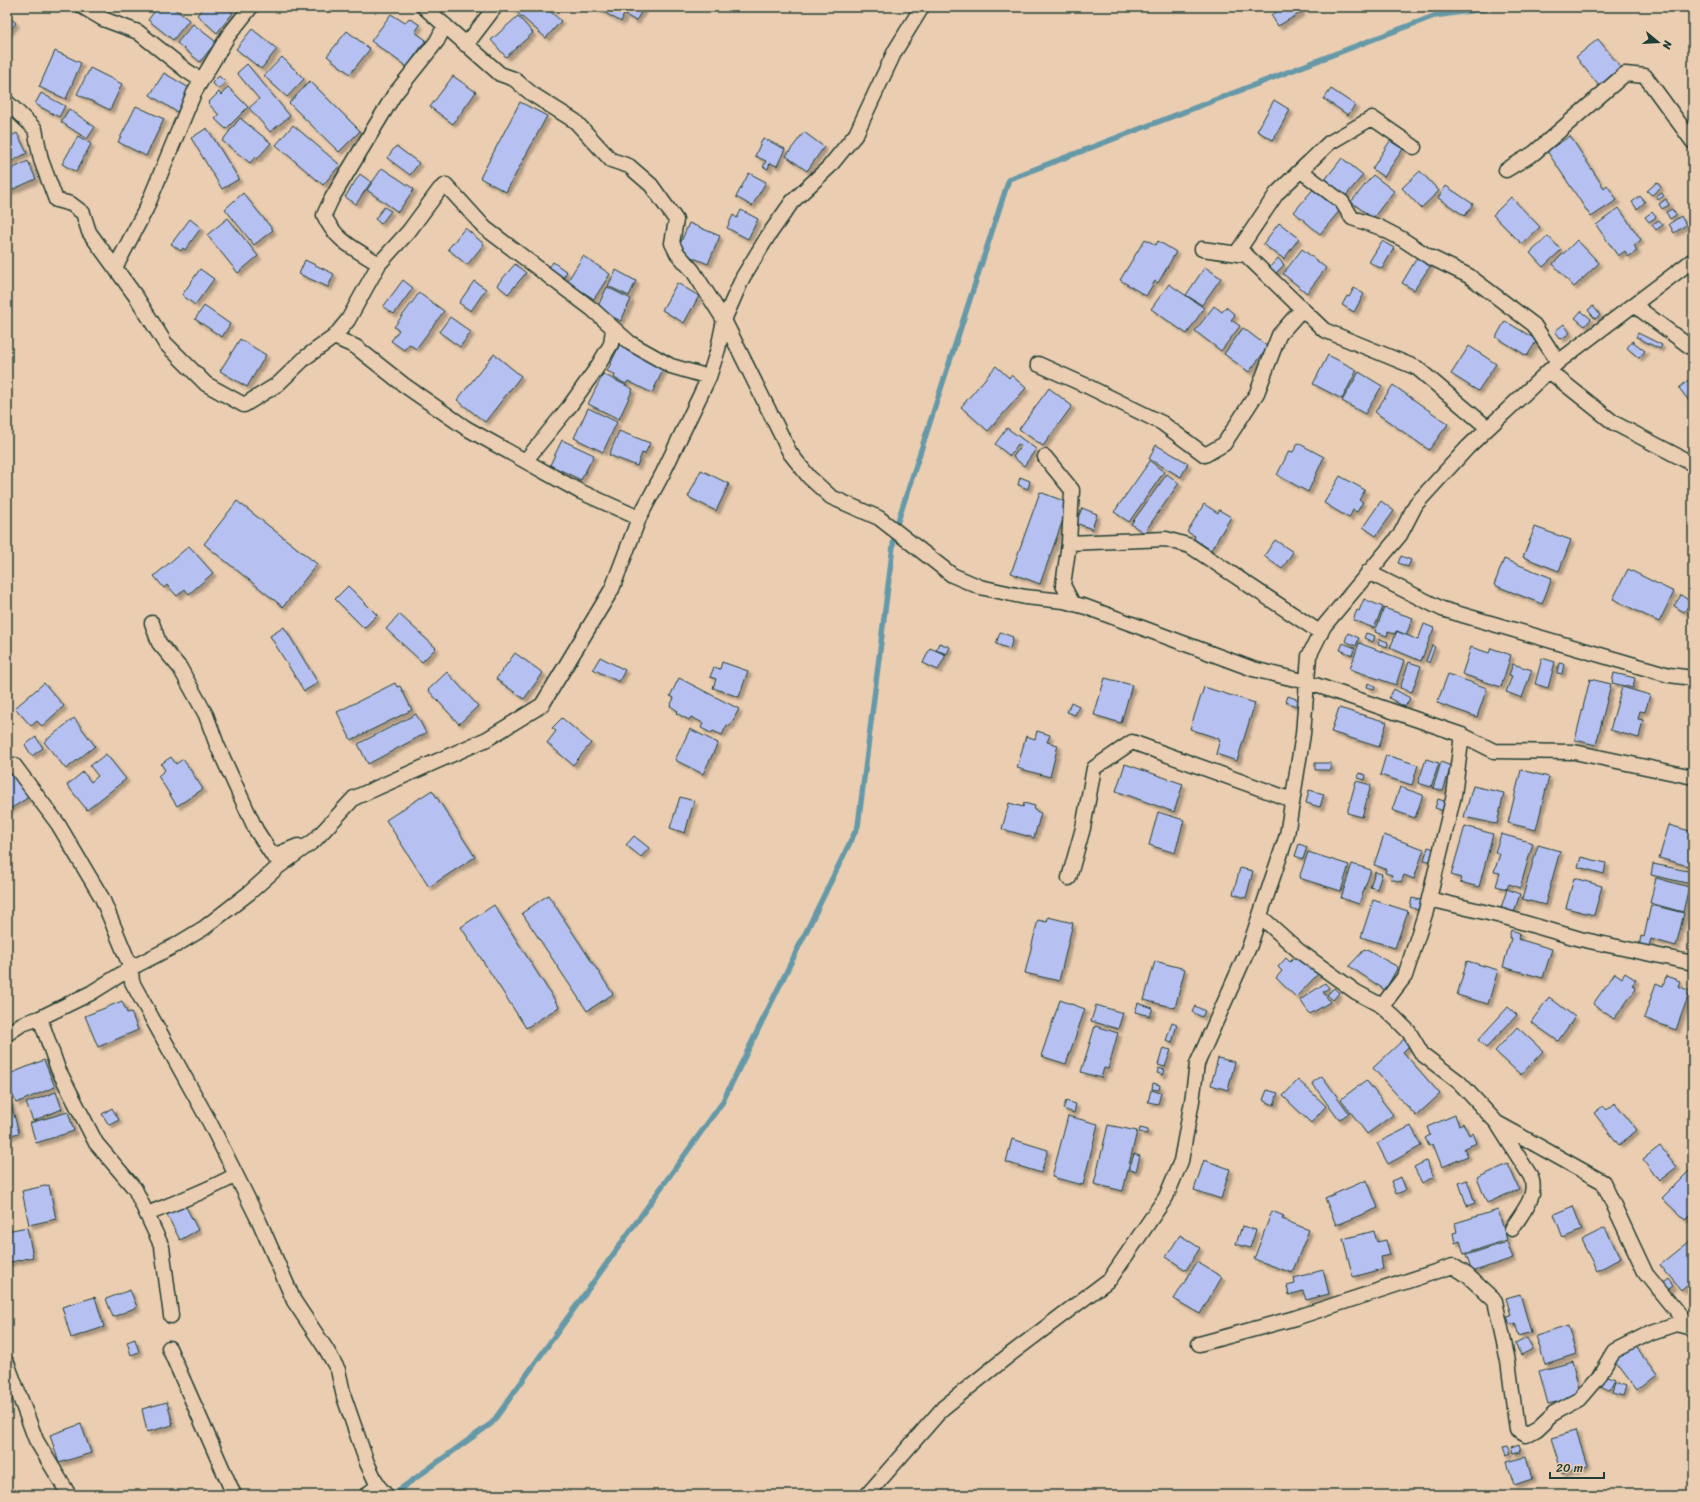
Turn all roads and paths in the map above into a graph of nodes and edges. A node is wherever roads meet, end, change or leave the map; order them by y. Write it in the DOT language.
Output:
graph roads {
  1 [pos="83,7"];
  2 [pos="251,7"];
  3 [pos="424,7"];
  4 [pos="495,7"];
  5 [pos="922,7"];
  6 [pos="445,25"];
  7 [pos="466,45"];
  8 [pos="201,80"];
  9 [pos="7,102"];
  10 [pos="1693,142"];
  11 [pos="1414,147"];
  12 [pos="1506,170"];
  13 [pos="1301,171"];
  14 [pos="1202,249"];
  15 [pos="1236,254"];
  16 [pos="1693,260"];
  17 [pos="380,264"];
  18 [pos="115,268"];
  19 [pos="1634,305"];
  20 [pos="1302,309"];
  21 [pos="724,320"];
  22 [pos="613,329"];
  23 [pos="334,337"];
  24 [pos="1693,349"];
  25 [pos="1038,364"];
  26 [pos="1554,367"];
  27 [pos="708,377"];
  28 [pos="1488,428"];
  29 [pos="1045,458"];
  30 [pos="526,460"];
  31 [pos="1693,464"];
  32 [pos="638,518"];
  33 [pos="1068,543"];
  34 [pos="1368,572"];
  35 [pos="1073,604"];
  36 [pos="152,623"];
  37 [pos="1320,634"];
  38 [pos="1693,678"];
  39 [pos="1307,682"];
  40 [pos="1462,736"];
  41 [pos="14,765"];
  42 [pos="1693,777"];
  43 [pos="1292,800"];
  44 [pos="315,840"];
  45 [pos="1069,878"];
  46 [pos="1429,899"];
  47 [pos="1260,916"];
  48 [pos="1693,963"];
  49 [pos="131,968"];
  50 [pos="1382,1006"];
  51 [pos="40,1018"];
  52 [pos="7,1034"];
  53 [pos="1496,1123"];
  54 [pos="236,1175"];
  55 [pos="147,1214"];
  56 [pos="1512,1229"];
  57 [pos="171,1316"];
  58 [pos="1691,1329"];
  59 [pos="1199,1344"];
  60 [pos="169,1348"];
  61 [pos="7,1363"];
  62 [pos="382,1490"];
  63 [pos="69,1495"];
  64 [pos="234,1495"];
  65 [pos="366,1495"];
  66 [pos="867,1495"];
  1 -- 8 [label="street"];
  2 -- 8 [label="street"];
  3 -- 6 [label="street"];
  4 -- 7 [label="street"];
  5 -- 21 [label="street"];
  6 -- 7 [label="street"];
  6 -- 17 [label="street"];
  7 -- 21 [label="street"];
  8 -- 18 [label="street"];
  9 -- 18 [label="street"];
  10 -- 12 [label="street"];
  11 -- 13 [label="street"];
  13 -- 15 [label="street"];
  13 -- 26 [label="street"];
  14 -- 15 [label="street"];
  15 -- 20 [label="street"];
  16 -- 19 [label="street"];
  17 -- 22 [label="street"];
  17 -- 23 [label="street"];
  18 -- 23 [label="street"];
  19 -- 24 [label="street"];
  19 -- 26 [label="street"];
  20 -- 25 [label="street"];
  20 -- 28 [label="street"];
  21 -- 27 [label="street"];
  21 -- 35 [label="street"];
  22 -- 27 [label="street"];
  22 -- 30 [label="street"];
  23 -- 30 [label="street"];
  26 -- 28 [label="street"];
  26 -- 31 [label="street"];
  27 -- 32 [label="street"];
  28 -- 34 [label="street"];
  29 -- 33 [label="street"];
  30 -- 32 [label="street"];
  32 -- 44 [label="street"];
  33 -- 35 [label="street"];
  33 -- 37 [label="street"];
  34 -- 37 [label="street"];
  34 -- 38 [label="street"];
  35 -- 39 [label="street"];
  36 -- 44 [label="street"];
  37 -- 39 [label="street"];
  39 -- 40 [label="street"];
  39 -- 43 [label="street"];
  40 -- 42 [label="street"];
  40 -- 46 [label="street"];
  41 -- 49 [label="street"];
  43 -- 45 [label="street"];
  43 -- 47 [label="street"];
  44 -- 49 [label="street"];
  46 -- 48 [label="street"];
  46 -- 50 [label="street"];
  47 -- 50 [label="street"];
  47 -- 66 [label="street"];
  49 -- 51 [label="street"];
  49 -- 54 [label="street"];
  50 -- 53 [label="street"];
  51 -- 52 [label="street"];
  51 -- 55 [label="street"];
  53 -- 56 [label="street"];
  53 -- 58 [label="street"];
  54 -- 55 [label="street"];
  54 -- 62 [label="street"];
  55 -- 57 [label="street"];
  58 -- 59 [label="street"];
  60 -- 64 [label="street"];
  61 -- 63 [label="street"];
  62 -- 65 [label="street"];
}
